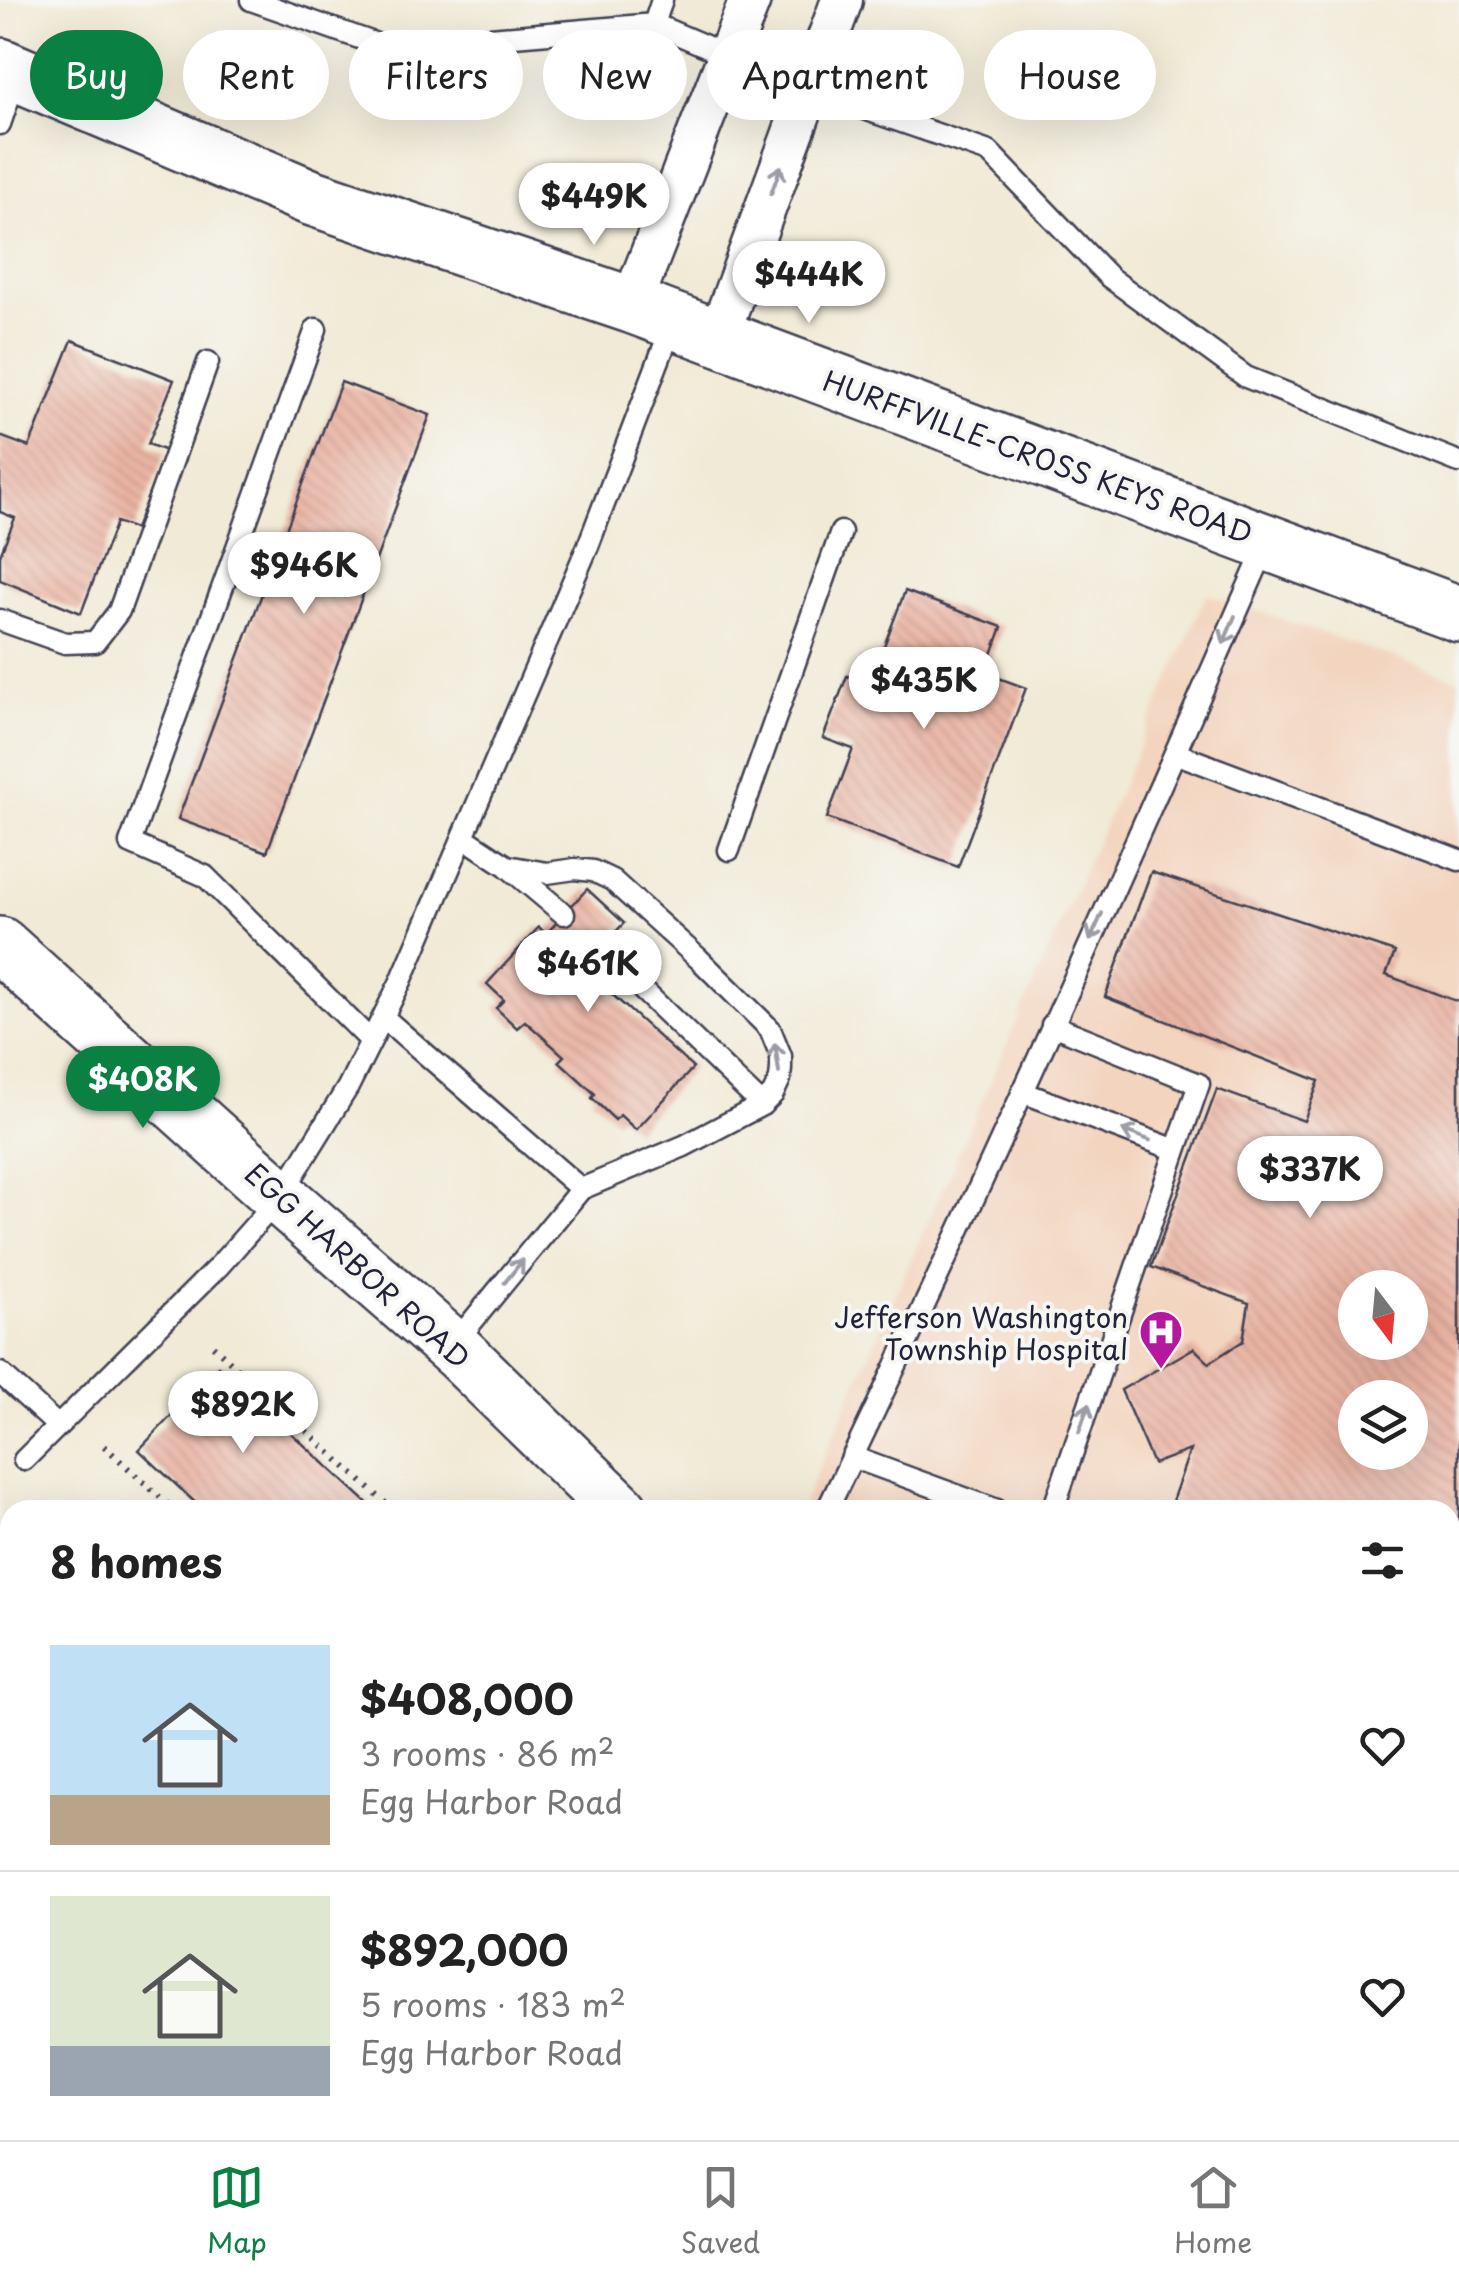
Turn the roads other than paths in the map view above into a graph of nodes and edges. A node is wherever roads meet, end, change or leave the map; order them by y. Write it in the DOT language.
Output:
graph roads {
  1 [pos="251,0"];
  2 [pos="662,0"];
  3 [pos="750,0"];
  4 [pos="842,0"];
  5 [pos="654,24"];
  6 [pos="739,30"];
  7 [pos="831,30"];
  8 [pos="707,47"];
  9 [pos="9,70"];
  10 [pos="716,120"];
  11 [pos="791,120"];
  12 [pos="897,120"];
  13 [pos="0,124"];
  14 [pos="674,321"];
  15 [pos="316,329"];
  16 [pos="208,362"];
  17 [pos="1459,462"];
  18 [pos="841,532"];
  19 [pos="1268,541"];
  20 [pos="1459,614"];
  21 [pos="0,620"];
  22 [pos="1176,753"];
  23 [pos="462,837"];
  24 [pos="729,850"];
  25 [pos="1459,860"];
  26 [pos="507,866"];
  27 [pos="564,914"];
  28 [pos="0,945"];
  29 [pos="600,949"];
  30 [pos="383,1017"];
  31 [pos="1052,1025"];
  32 [pos="371,1041"];
  33 [pos="1022,1092"];
  34 [pos="762,1106"];
  35 [pos="1176,1150"];
  36 [pos="581,1189"];
  37 [pos="280,1197"];
  38 [pos="452,1347"];
  39 [pos="0,1373"];
  40 [pos="58,1426"];
  41 [pos="852,1457"];
  42 [pos="24,1460"];
  43 [pos="610,1500"];
  44 [pos="832,1500"];
  45 [pos="948,1500"];
  46 [pos="1056,1500"];
  1 -- 5 [label="lane"];
  2 -- 5 [label="lane"];
  3 -- 6 [label="street"];
  4 -- 7 [label="street"];
  5 -- 8 [label="lane"];
  9 -- 13 [label="lane"];
  9 -- 14 [label="main road, HURFFVILLE-CROSS KEYS ROAD"];
  10 -- 14 [label="street"];
  14 -- 11 [label="street, one-way"];
  12 -- 17 [label="lane"];
  14 -- 19 [label="main road, HURFFVILLE-CROSS KEYS ROAD"];
  14 -- 23 [label="lane"];
  15 -- 32 [label="lane"];
  16 -- 21 [label="lane"];
  18 -- 24 [label="lane"];
  19 -- 20 [label="main road, HURFFVILLE-CROSS KEYS ROAD"];
  19 -- 22 [label="lane, one-way"];
  22 -- 25 [label="lane"];
  22 -- 31 [label="lane, one-way"];
  23 -- 26 [label="lane"];
  23 -- 30 [label="lane"];
  26 -- 27 [label="lane"];
  34 -- 26 [label="lane, one-way"];
  28 -- 37 [label="main road, EGG HARBOR ROAD"];
  29 -- 34 [label="lane"];
  30 -- 32 [label="lane"];
  30 -- 36 [label="lane"];
  31 -- 33 [label="lane"];
  31 -- 35 [label="lane"];
  32 -- 37 [label="lane"];
  35 -- 33 [label="lane, one-way"];
  33 -- 41 [label="lane"];
  34 -- 36 [label="lane"];
  46 -- 35 [label="lane, one-way"];
  38 -- 36 [label="lane, one-way"];
  37 -- 38 [label="main road, EGG HARBOR ROAD"];
  37 -- 40 [label="lane"];
  38 -- 43 [label="main road, EGG HARBOR ROAD"];
  39 -- 40 [label="lane"];
  40 -- 42 [label="lane"];
  41 -- 44 [label="lane"];
  41 -- 45 [label="lane"];
}
